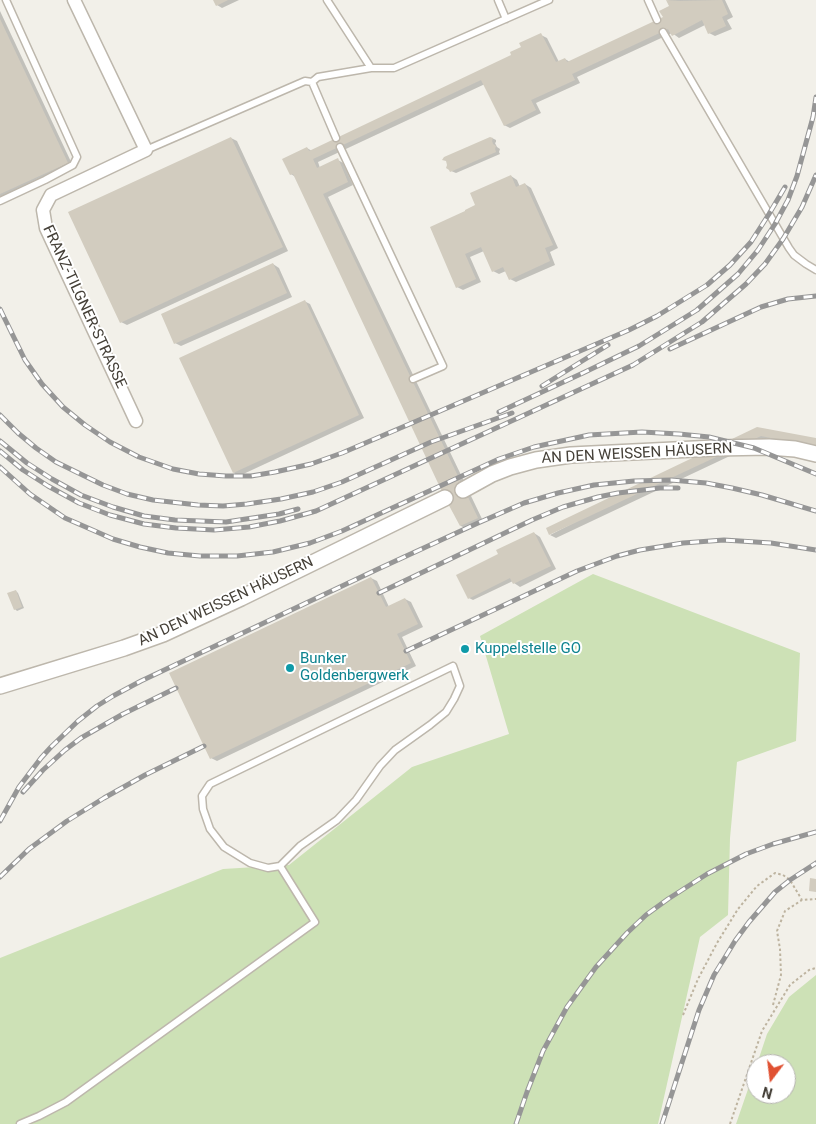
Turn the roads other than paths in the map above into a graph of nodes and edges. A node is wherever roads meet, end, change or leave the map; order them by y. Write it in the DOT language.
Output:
graph roads {
  1 [pos="6,0"];
  2 [pos="74,0"];
  3 [pos="327,0"];
  4 [pos="498,0"];
  5 [pos="549,0"];
  6 [pos="648,0"];
  7 [pos="506,19"];
  8 [pos="657,20"];
  9 [pos="663,32"];
  10 [pos="371,68"];
  11 [pos="312,82"];
  12 [pos="336,138"];
  13 [pos="340,147"];
  14 [pos="146,150"];
  15 [pos="0,201"];
  16 [pos="816,270"];
  17 [pos="413,379"];
  18 [pos="136,421"];
  19 [pos="816,454"];
  20 [pos="463,490"];
  21 [pos="445,498"];
  22 [pos="0,686"];
  23 [pos="280,866"];
  24 [pos="20,1124"];
  1 -- 15 [label="lane"];
  2 -- 14 [label="street"];
  3 -- 10 [label="lane"];
  4 -- 7 [label="lane"];
  5 -- 7 [label="lane"];
  6 -- 8 [label="lane"];
  7 -- 10 [label="lane"];
  9 -- 16 [label="lane"];
  10 -- 11 [label="lane"];
  11 -- 12 [label="lane"];
  11 -- 14 [label="lane"];
  13 -- 17 [label="lane"];
  14 -- 18 [label="street, FRANZ-TILGNER-STRASSE"];
  19 -- 20 [label="street, AN DEN WEISSEN HÄUSERN"];
  21 -- 22 [label="street, AN DEN WEISSEN HÄUSERN"];
  23 -- 23 [label="lane"];
  23 -- 24 [label="lane"];
}
